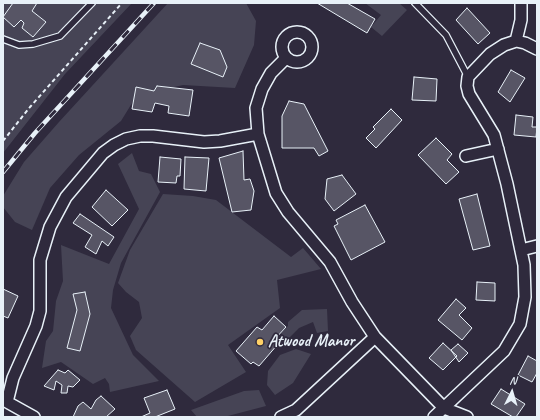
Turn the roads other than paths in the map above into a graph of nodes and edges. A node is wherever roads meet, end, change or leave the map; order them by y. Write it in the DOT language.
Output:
graph roads {
  1 [pos="92,3"];
  2 [pos="415,3"];
  3 [pos="521,3"];
  4 [pos="3,39"];
  5 [pos="516,42"];
  6 [pos="537,49"];
  7 [pos="286,58"];
  8 [pos="468,77"];
  9 [pos="258,134"];
  10 [pos="498,149"];
  11 [pos="466,156"];
  12 [pos="537,246"];
  13 [pos="521,250"];
  14 [pos="375,337"];
  15 [pos="444,408"];
  16 [pos="34,417"];
  17 [pos="282,417"];
  18 [pos="434,417"];
  19 [pos="467,417"];
  1 -- 4 [label="lane"];
  2 -- 8 [label="lane"];
  3 -- 5 [label="street"];
  5 -- 6 [label="street"];
  5 -- 8 [label="street"];
  7 -- 9 [label="street"];
  8 -- 10 [label="street"];
  9 -- 14 [label="street"];
  9 -- 16 [label="street"];
  10 -- 11 [label="street"];
  10 -- 13 [label="street"];
  12 -- 13 [label="street"];
  13 -- 15 [label="street"];
  14 -- 15 [label="street"];
  14 -- 17 [label="street"];
  15 -- 18 [label="street"];
  15 -- 19 [label="street"];
}
